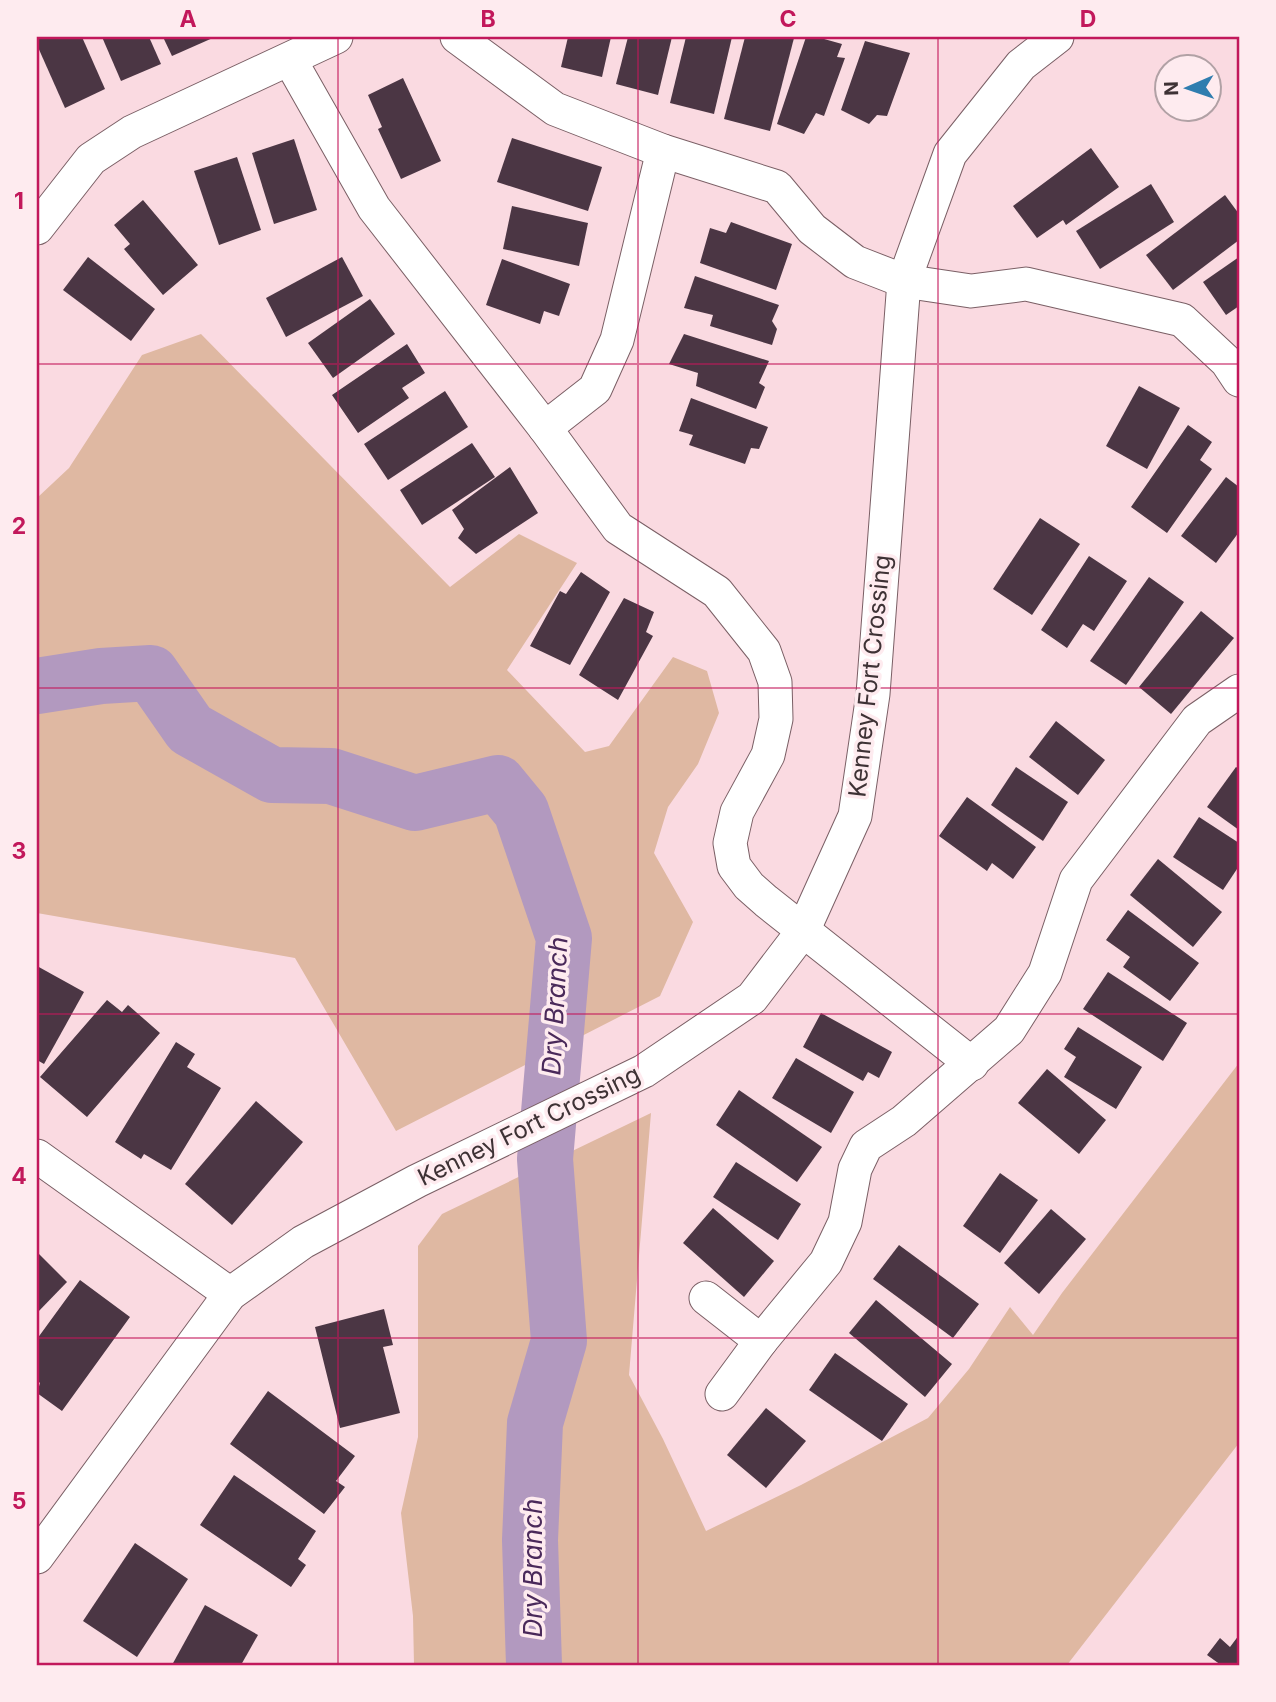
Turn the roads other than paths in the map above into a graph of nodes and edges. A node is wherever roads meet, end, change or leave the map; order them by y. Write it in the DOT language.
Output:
graph roads {
  1 [pos="336,37"];
  2 [pos="457,37"];
  3 [pos="1057,37"];
  4 [pos="290,60"];
  5 [pos="663,151"];
  6 [pos="37,228"];
  7 [pos="904,281"];
  8 [pos="1239,380"];
  9 [pos="545,428"];
  10 [pos="1239,691"];
  11 [pos="803,931"];
  12 [pos="972,1065"];
  13 [pos="37,1156"];
  14 [pos="230,1294"];
  15 [pos="706,1298"];
  16 [pos="761,1341"];
  17 [pos="722,1394"];
  18 [pos="37,1557"];
  1 -- 4 [label="street"];
  2 -- 5 [label="street"];
  3 -- 7 [label="street, Kenney Fort Crossing"];
  4 -- 6 [label="street"];
  4 -- 9 [label="street"];
  5 -- 7 [label="street"];
  5 -- 9 [label="street"];
  7 -- 8 [label="street"];
  7 -- 11 [label="street, Kenney Fort Crossing"];
  9 -- 11 [label="street"];
  10 -- 12 [label="street"];
  11 -- 12 [label="street"];
  11 -- 14 [label="street, Kenney Fort Crossing"];
  12 -- 16 [label="street"];
  13 -- 14 [label="street"];
  14 -- 18 [label="street, Kenney Fort Crossing"];
  15 -- 16 [label="street"];
  16 -- 17 [label="street"];
}
